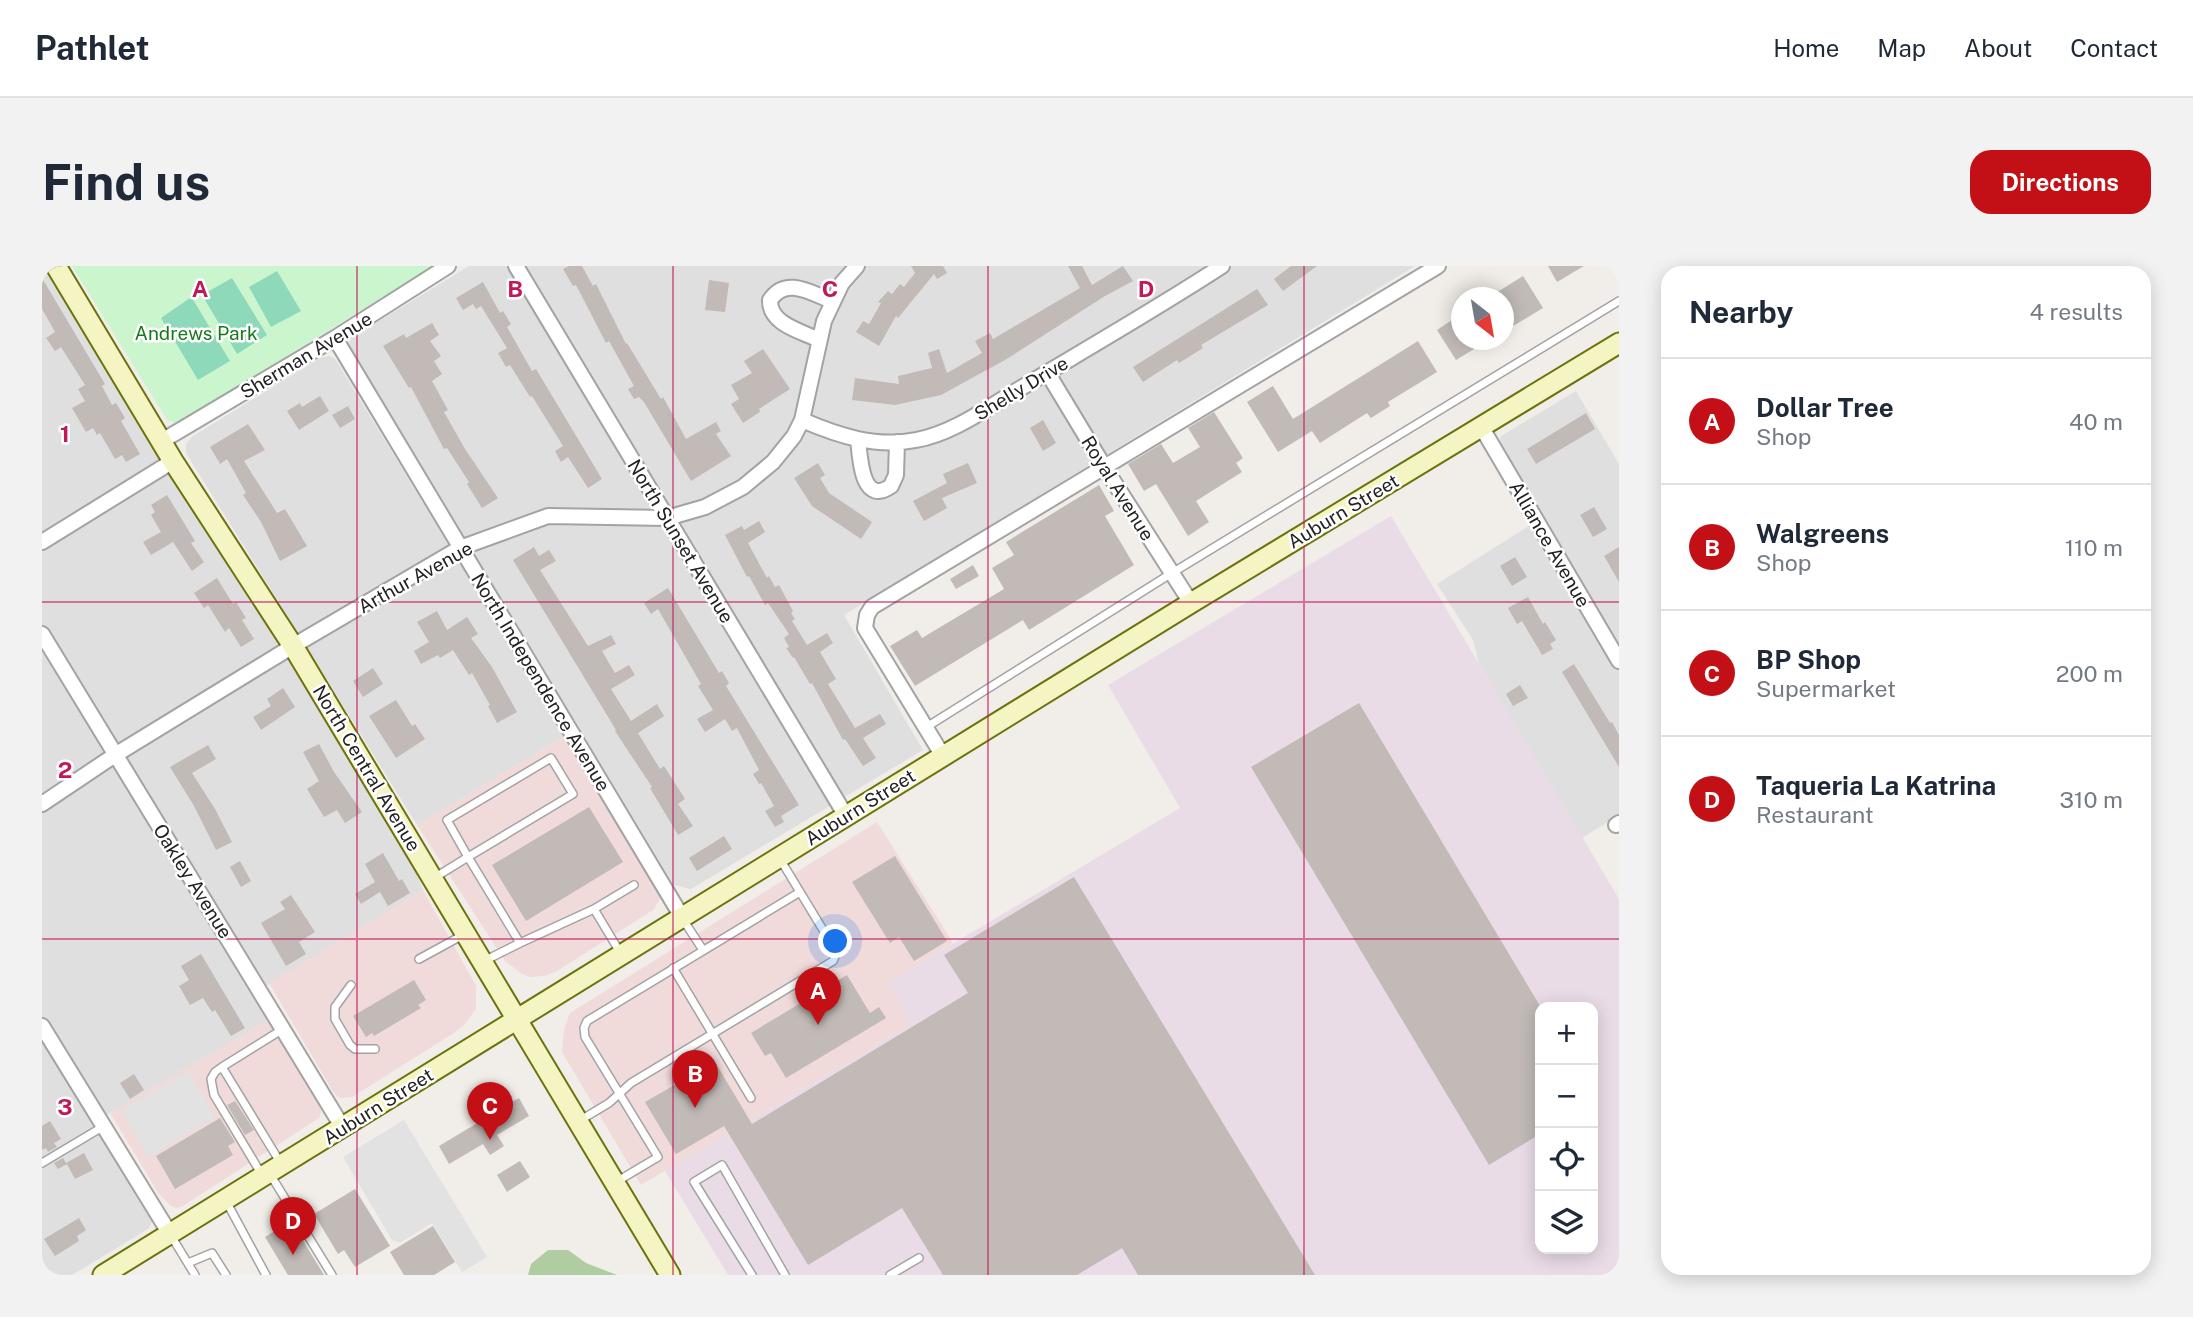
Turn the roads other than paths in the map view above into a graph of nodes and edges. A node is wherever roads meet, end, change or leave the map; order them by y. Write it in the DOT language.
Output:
graph roads {
  1 [pos="56,266"];
  2 [pos="448,266"];
  3 [pos="516,266"];
  4 [pos="857,266"];
  5 [pos="1222,266"];
  6 [pos="1438,266"];
  7 [pos="1619,301"];
  8 [pos="832,302"];
  9 [pos="335,338"];
  10 [pos="819,340"];
  11 [pos="1619,343"];
  12 [pos="1047,372"];
  13 [pos="802,420"];
  14 [pos="1482,428"];
  15 [pos="858,439"];
  16 [pos="162,442"];
  17 [pos="897,442"];
  18 [pos="173,461"];
  19 [pos="1105,468"];
  20 [pos="667,518"];
  21 [pos="42,542"];
  22 [pos="460,548"];
  23 [pos="1172,573"];
  24 [pos="1191,603"];
  25 [pos="42,634"];
  26 [pos="293,646"];
  27 [pos="1619,661"];
  28 [pos="925,729"];
  29 [pos="115,755"];
  30 [pos="943,756"];
  31 [pos="42,804"];
  32 [pos="846,816"];
  33 [pos="468,857"];
  34 [pos="779,858"];
  35 [pos="434,878"];
  36 [pos="634,885"];
  37 [pos="800,892"];
  38 [pos="594,909"];
  39 [pos="682,917"];
  40 [pos="467,933"];
  41 [pos="520,943"];
  42 [pos="702,950"];
  43 [pos="621,955"];
  44 [pos="419,959"];
  45 [pos="484,961"];
  46 [pos="673,968"];
  47 [pos="351,985"];
  48 [pos="519,1019"];
  49 [pos="42,1026"];
  50 [pos="284,1029"];
  51 [pos="712,1033"];
  52 [pos="375,1049"];
  53 [pos="222,1067"];
  54 [pos="620,1093"];
  55 [pos="751,1098"];
  56 [pos="579,1122"];
  57 [pos="104,1126"];
  58 [pos="343,1128"];
  59 [pos="42,1163"];
  60 [pos="272,1172"];
  61 [pos="615,1182"];
  62 [pos="225,1200"];
  63 [pos="170,1234"];
  64 [pos="919,1258"];
  65 [pos="188,1264"];
  66 [pos="103,1275"];
  67 [pos="195,1275"];
  68 [pos="226,1275"];
  69 [pos="266,1275"];
  70 [pos="332,1275"];
  71 [pos="670,1275"];
  72 [pos="752,1275"];
  73 [pos="785,1275"];
  74 [pos="890,1275"];
  1 -- 16 [label="main road, North Central Avenue"];
  2 -- 9 [label="street, Sherman Avenue"];
  3 -- 20 [label="street, North Sunset Avenue"];
  4 -- 8 [label="street, Arthur Avenue"];
  5 -- 12 [label="street, Shelly Drive"];
  6 -- 19 [label="street"];
  7 -- 23 [label="lane"];
  8 -- 10 [label="street, Arthur Avenue"];
  8 -- 10 [label="street"];
  9 -- 16 [label="street, Sherman Avenue"];
  9 -- 22 [label="street, North Independence Avenue"];
  10 -- 13 [label="street, Arthur Avenue"];
  11 -- 14 [label="main road, Auburn Street"];
  12 -- 17 [label="street, Shelly Drive"];
  12 -- 19 [label="street, Royal Avenue"];
  13 -- 15 [label="street, Shelly Drive"];
  13 -- 20 [label="street, Arthur Avenue"];
  14 -- 24 [label="main road, Auburn Street"];
  14 -- 27 [label="street, Alliance Avenue"];
  15 -- 17 [label="street, Shelly Drive"];
  15 -- 17 [label="street"];
  16 -- 18 [label="main road, North Central Avenue"];
  18 -- 21 [label="street"];
  18 -- 26 [label="main road, North Central Avenue"];
  19 -- 23 [label="street, Royal Avenue"];
  19 -- 28 [label="street"];
  20 -- 22 [label="street, Arthur Avenue"];
  20 -- 32 [label="street, North Sunset Avenue"];
  22 -- 26 [label="street, Arthur Avenue"];
  22 -- 39 [label="street, North Independence Avenue"];
  23 -- 24 [label="street, Royal Avenue"];
  23 -- 28 [label="lane"];
  24 -- 30 [label="main road, Auburn Street"];
  25 -- 29 [label="street, Oakley Avenue"];
  26 -- 29 [label="street, Arthur Avenue"];
  26 -- 35 [label="main road, North Central Avenue"];
  28 -- 30 [label="street"];
  29 -- 31 [label="street, Arthur Avenue"];
  29 -- 50 [label="street, Oakley Avenue"];
  30 -- 32 [label="main road, Auburn Street"];
  32 -- 34 [label="main road, Auburn Street"];
  33 -- 33 [label="lane"];
  33 -- 35 [label="lane"];
  33 -- 41 [label="lane"];
  34 -- 37 [label="lane"];
  34 -- 39 [label="main road, Auburn Street"];
  35 -- 40 [label="main road, North Central Avenue"];
  36 -- 38 [label="lane"];
  37 -- 42 [label="lane"];
  37 -- 51 [label="lane"];
  38 -- 41 [label="lane"];
  38 -- 43 [label="lane"];
  39 -- 42 [label="lane"];
  39 -- 43 [label="main road, Auburn Street"];
  40 -- 44 [label="lane"];
  40 -- 45 [label="main road, North Central Avenue"];
  41 -- 45 [label="lane"];
  42 -- 46 [label="lane"];
  43 -- 48 [label="main road, Auburn Street"];
  45 -- 48 [label="main road, North Central Avenue"];
  46 -- 51 [label="lane"];
  46 -- 54 [label="lane"];
  47 -- 52 [label="lane"];
  48 -- 56 [label="main road, North Central Avenue"];
  48 -- 58 [label="main road, Auburn Street"];
  49 -- 57 [label="street"];
  50 -- 53 [label="lane"];
  50 -- 58 [label="street, Oakley Avenue"];
  51 -- 54 [label="lane"];
  51 -- 55 [label="lane"];
  53 -- 60 [label="lane"];
  53 -- 60 [label="lane"];
  54 -- 56 [label="lane"];
  54 -- 61 [label="lane"];
  56 -- 61 [label="main road, North Central Avenue"];
  57 -- 59 [label="lane"];
  57 -- 63 [label="street"];
  58 -- 60 [label="main road, Auburn Street"];
  60 -- 62 [label="main road, Auburn Street"];
  60 -- 70 [label="lane"];
  61 -- 71 [label="main road, North Central Avenue"];
  62 -- 63 [label="main road, Auburn Street"];
  62 -- 69 [label="lane"];
  63 -- 65 [label="lane"];
  63 -- 66 [label="main road, Auburn Street"];
  64 -- 74 [label="lane"];
  65 -- 67 [label="lane"];
  65 -- 68 [label="lane"];
  72 -- 73 [label="lane"];
}
